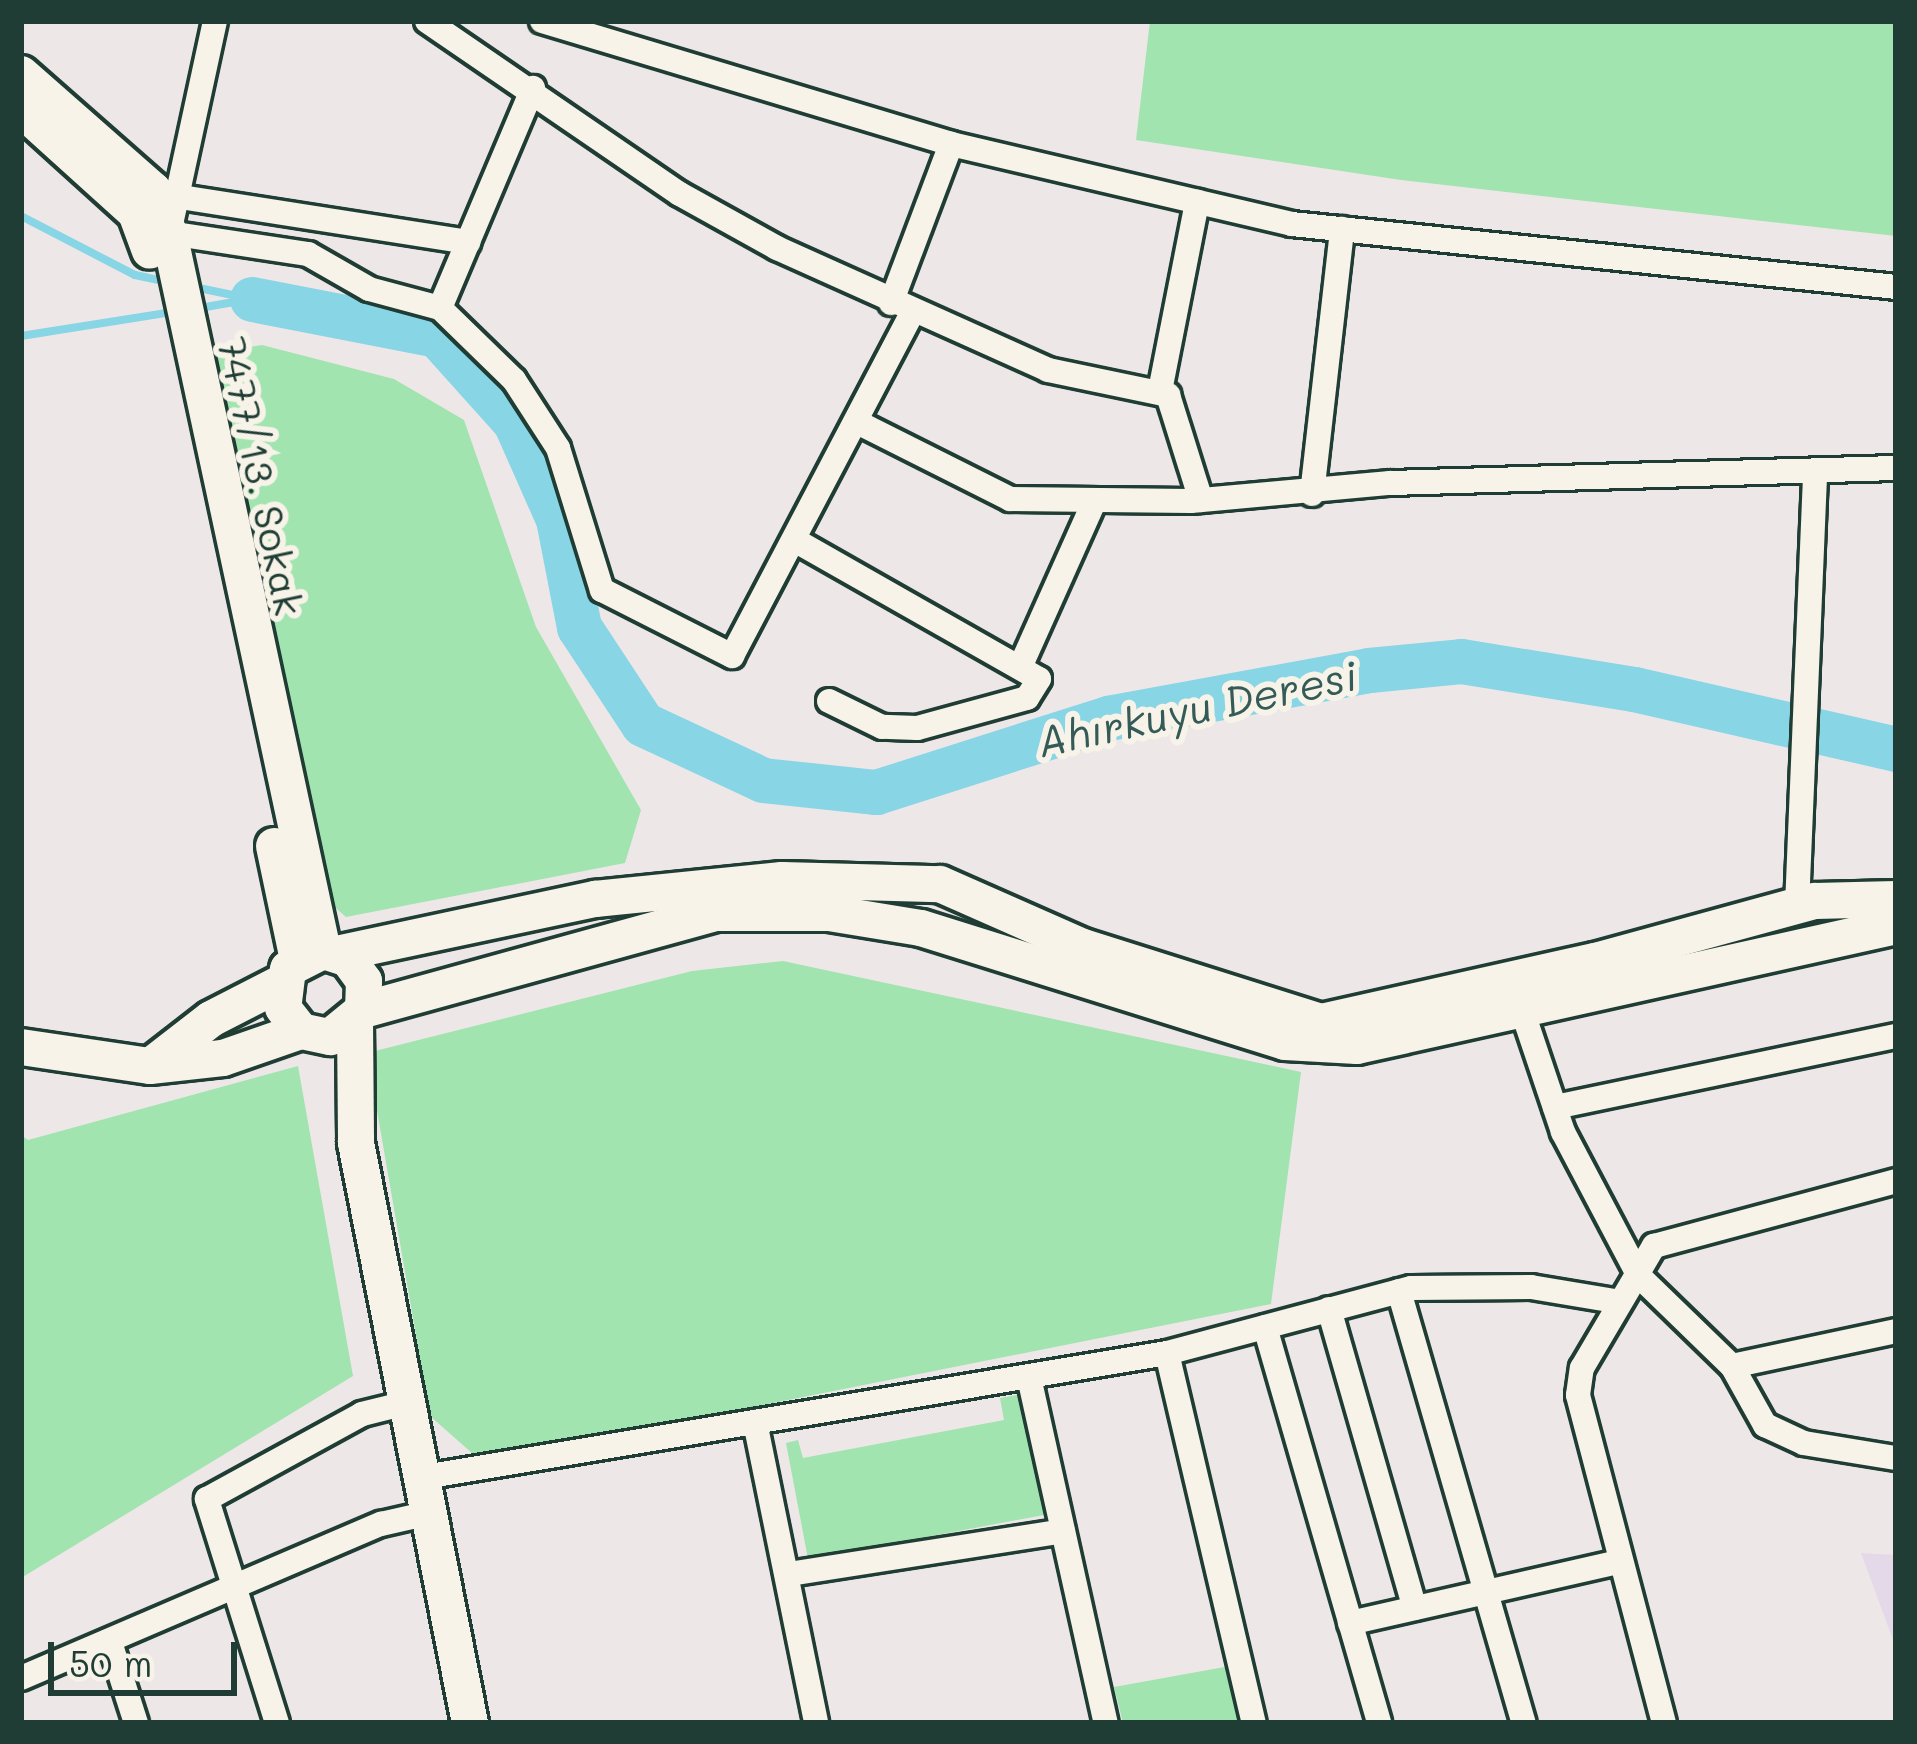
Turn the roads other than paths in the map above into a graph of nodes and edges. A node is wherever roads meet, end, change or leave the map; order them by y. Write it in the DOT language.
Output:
graph roads {
  1 [pos="215,21"];
  2 [pos="427,21"];
  3 [pos="542,21"];
  4 [pos="21,74"];
  5 [pos="533,88"];
  6 [pos="21,110"];
  7 [pos="951,145"];
  8 [pos="174,196"];
  9 [pos="1197,202"];
  10 [pos="1342,229"];
  11 [pos="469,242"];
  12 [pos="164,249"];
  13 [pos="1896,287"];
  14 [pos="440,308"];
  15 [pos="902,308"];
  16 [pos="1160,391"];
  17 [pos="860,423"];
  18 [pos="1896,468"];
  19 [pos="1815,472"];
  20 [pos="1312,494"];
  21 [pos="1201,500"];
  22 [pos="1094,502"];
  23 [pos="798,542"];
  24 [pos="1022,663"];
  25 [pos="829,701"];
  26 [pos="1896,899"];
  27 [pos="1797,906"];
  28 [pos="1896,926"];
  29 [pos="310,962"];
  30 [pos="1521,1007"];
  31 [pos="359,1017"];
  32 [pos="308,1034"];
  33 [pos="1896,1036"];
  34 [pos="21,1047"];
  35 [pos="150,1066"];
  36 [pos="1555,1107"];
  37 [pos="356,1143"];
  38 [pos="1896,1181"];
  39 [pos="1639,1276"];
  40 [pos="1399,1291"];
  41 [pos="1615,1301"];
  42 [pos="1329,1309"];
  43 [pos="1265,1327"];
  44 [pos="1896,1330"];
  45 [pos="1166,1354"];
  46 [pos="1732,1366"];
  47 [pos="1029,1376"];
  48 [pos="402,1403"];
  49 [pos="755,1422"];
  50 [pos="1896,1458"];
  51 [pos="421,1496"];
  52 [pos="1063,1531"];
  53 [pos="1618,1562"];
  54 [pos="789,1574"];
  55 [pos="230,1588"];
  56 [pos="1484,1592"];
  57 [pos="1415,1608"];
  58 [pos="1350,1622"];
  59 [pos="110,1642"];
  60 [pos="21,1678"];
  61 [pos="136,1723"];
  62 [pos="278,1723"];
  63 [pos="470,1723"];
  64 [pos="816,1723"];
  65 [pos="1106,1723"];
  66 [pos="1254,1723"];
  67 [pos="1379,1723"];
  68 [pos="1524,1723"];
  69 [pos="1664,1723"];
  1 -- 8 [label="street"];
  2 -- 5 [label="street"];
  3 -- 7 [label="street"];
  4 -- 12 [label="main road, 7477/13. Sokak"];
  5 -- 11 [label="street"];
  5 -- 15 [label="street"];
  6 -- 12 [label="main road, 7477/13. Sokak"];
  7 -- 9 [label="street"];
  7 -- 15 [label="street"];
  8 -- 11 [label="street"];
  8 -- 12 [label="street"];
  9 -- 10 [label="street"];
  9 -- 16 [label="street"];
  10 -- 13 [label="street"];
  10 -- 20 [label="street"];
  11 -- 14 [label="street"];
  12 -- 14 [label="street"];
  12 -- 29 [label="main road, 7477/13. Sokak"];
  14 -- 23 [label="street"];
  15 -- 16 [label="street"];
  15 -- 17 [label="street"];
  16 -- 21 [label="street"];
  17 -- 22 [label="street"];
  17 -- 23 [label="street"];
  18 -- 19 [label="street"];
  19 -- 20 [label="street"];
  19 -- 27 [label="street"];
  20 -- 21 [label="street"];
  21 -- 22 [label="street"];
  22 -- 24 [label="street"];
  23 -- 24 [label="street"];
  24 -- 25 [label="street"];
  26 -- 27 [label="main road"];
  27 -- 29 [label="main road"];
  28 -- 30 [label="main road"];
  29 -- 31 [label="main road"];
  29 -- 32 [label="main road"];
  29 -- 35 [label="main road"];
  30 -- 31 [label="main road"];
  30 -- 36 [label="street"];
  31 -- 32 [label="main road"];
  31 -- 37 [label="main road"];
  32 -- 35 [label="main road"];
  32 -- 37 [label="main road"];
  33 -- 36 [label="street"];
  34 -- 35 [label="main road"];
  36 -- 39 [label="street"];
  37 -- 48 [label="main road"];
  38 -- 39 [label="street"];
  39 -- 41 [label="street"];
  39 -- 46 [label="street"];
  40 -- 41 [label="street"];
  40 -- 42 [label="street"];
  40 -- 56 [label="street"];
  41 -- 53 [label="street"];
  42 -- 43 [label="street"];
  42 -- 57 [label="street"];
  43 -- 45 [label="street"];
  43 -- 58 [label="street"];
  44 -- 46 [label="street"];
  45 -- 47 [label="street"];
  45 -- 66 [label="street"];
  46 -- 50 [label="street"];
  47 -- 49 [label="street"];
  47 -- 52 [label="street"];
  48 -- 51 [label="main road"];
  48 -- 55 [label="street"];
  49 -- 51 [label="street"];
  49 -- 54 [label="street"];
  51 -- 55 [label="street"];
  51 -- 63 [label="main road"];
  52 -- 54 [label="street"];
  52 -- 65 [label="street"];
  53 -- 56 [label="street"];
  53 -- 69 [label="street"];
  54 -- 64 [label="street"];
  55 -- 59 [label="street"];
  55 -- 62 [label="street"];
  56 -- 57 [label="street"];
  56 -- 68 [label="street"];
  57 -- 58 [label="street"];
  58 -- 67 [label="street"];
  59 -- 60 [label="street"];
  59 -- 61 [label="street"];
}
